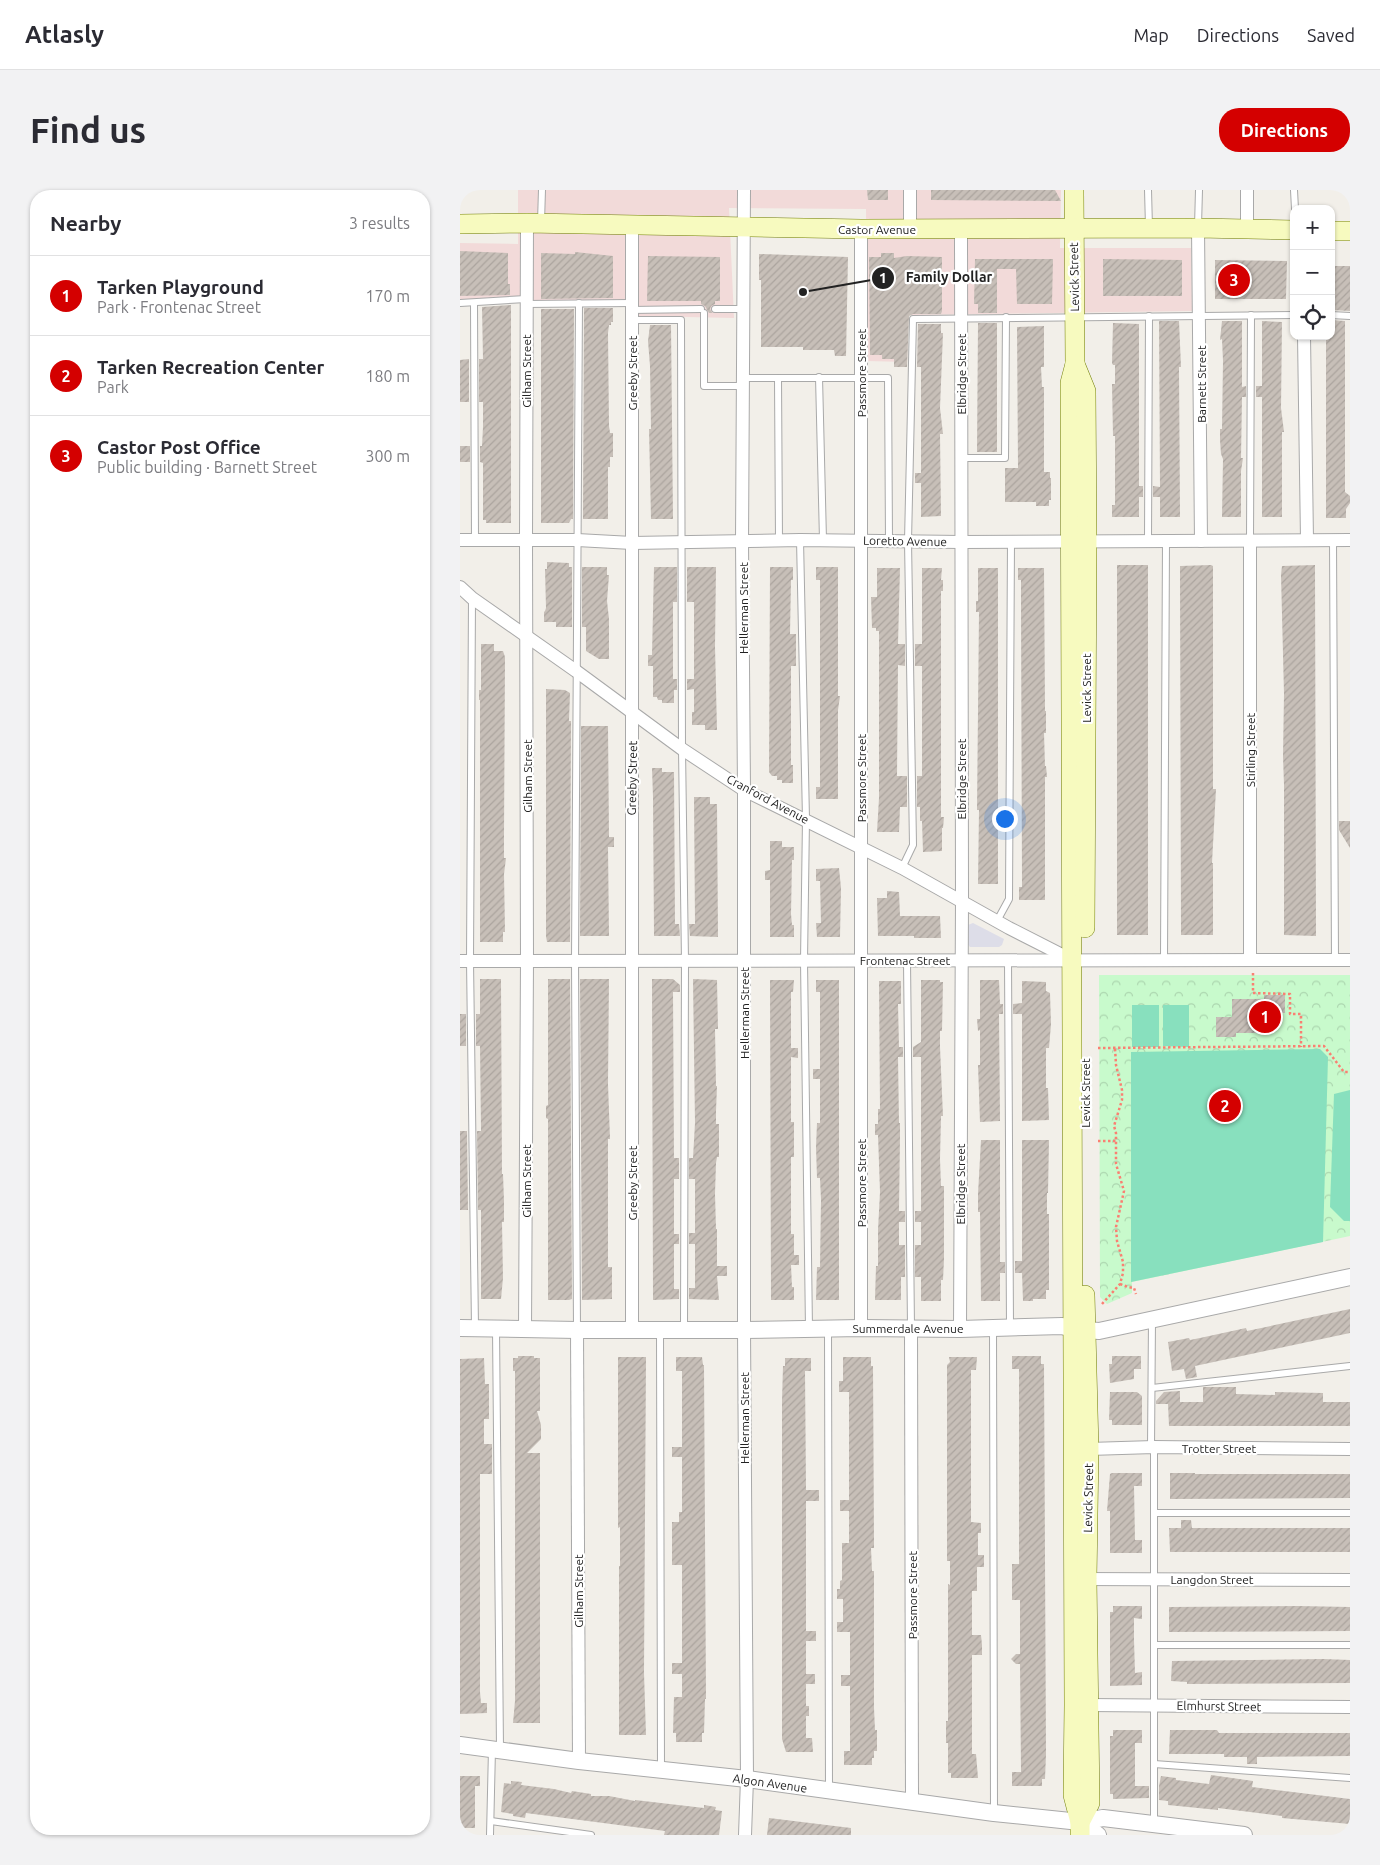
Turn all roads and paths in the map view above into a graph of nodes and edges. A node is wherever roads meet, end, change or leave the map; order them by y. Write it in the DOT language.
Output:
graph roads {
  1 [pos="542,190"];
  2 [pos="744,190"];
  3 [pos="910,190"];
  4 [pos="1074,190"];
  5 [pos="1148,190"];
  6 [pos="1199,190"];
  7 [pos="1247,190"];
  8 [pos="1294,190"];
  9 [pos="1295,205"];
  10 [pos="534,223"];
  11 [pos="460,224"];
  12 [pos="632,226"];
  13 [pos="744,228"];
  14 [pos="1074,228"];
  15 [pos="1149,228"];
  16 [pos="1198,228"];
  17 [pos="861,229"];
  18 [pos="910,229"];
  19 [pos="961,229"];
  20 [pos="1247,230"];
  21 [pos="1290,230"];
  22 [pos="1335,231"];
  23 [pos="1350,231"];
  24 [pos="526,301"];
  25 [pos="460,303"];
  26 [pos="474,303"];
  27 [pos="578,303"];
  28 [pos="715,309"];
  29 [pos="744,309"];
  30 [pos="631,311"];
  31 [pos="1200,315"];
  32 [pos="1251,315"];
  33 [pos="1290,315"];
  34 [pos="1335,315"];
  35 [pos="1149,316"];
  36 [pos="1350,316"];
  37 [pos="961,317"];
  38 [pos="1006,317"];
  39 [pos="1075,317"];
  40 [pos="1304,340"];
  41 [pos="819,377"];
  42 [pos="861,377"];
  43 [pos="778,378"];
  44 [pos="743,382"];
  45 [pos="960,458"];
  46 [pos="526,539"];
  47 [pos="460,540"];
  48 [pos="475,540"];
  49 [pos="577,540"];
  50 [pos="800,540"];
  51 [pos="823,540"];
  52 [pos="860,540"];
  53 [pos="889,540"];
  54 [pos="1166,540"];
  55 [pos="1250,540"];
  56 [pos="1307,540"];
  57 [pos="1333,540"];
  58 [pos="1350,540"];
  59 [pos="779,541"];
  60 [pos="908,541"];
  61 [pos="1011,541"];
  62 [pos="1079,541"];
  63 [pos="1148,541"];
  64 [pos="1201,541"];
  65 [pos="681,542"];
  66 [pos="742,542"];
  67 [pos="961,542"];
  68 [pos="632,543"];
  69 [pos="460,587"];
  70 [pos="472,598"];
  71 [pos="527,636"];
  72 [pos="576,671"];
  73 [pos="633,713"];
  74 [pos="682,749"];
  75 [pos="744,790"];
  76 [pos="806,819"];
  77 [pos="861,847"];
  78 [pos="902,868"];
  79 [pos="962,901"];
  80 [pos="997,921"];
  81 [pos="861,960"];
  82 [pos="907,960"];
  83 [pos="961,960"];
  84 [pos="1008,960"];
  85 [pos="1079,960"];
  86 [pos="1164,960"];
  87 [pos="1250,960"];
  88 [pos="1334,960"];
  89 [pos="1350,960"];
  90 [pos="465,961"];
  91 [pos="527,961"];
  92 [pos="575,961"];
  93 [pos="631,961"];
  94 [pos="686,961"];
  95 [pos="744,961"];
  96 [pos="804,961"];
  97 [pos="1253,973"];
  98 [pos="1301,1046"];
  99 [pos="1098,1048"];
  100 [pos="1115,1048"];
  101 [pos="1350,1072"];
  102 [pos="1098,1141"];
  103 [pos="1116,1141"];
  104 [pos="1350,1277"];
  105 [pos="1120,1284"];
  106 [pos="1136,1294"];
  107 [pos="1099,1306"];
  108 [pos="1152,1319"];
  109 [pos="1010,1327"];
  110 [pos="468,1328"];
  111 [pos="828,1328"];
  112 [pos="860,1328"];
  113 [pos="993,1328"];
  114 [pos="496,1329"];
  115 [pos="525,1329"];
  116 [pos="809,1329"];
  117 [pos="911,1329"];
  118 [pos="960,1329"];
  119 [pos="1079,1329"];
  120 [pos="577,1330"];
  121 [pos="632,1330"];
  122 [pos="660,1330"];
  123 [pos="684,1330"];
  124 [pos="744,1330"];
  125 [pos="1350,1366"];
  126 [pos="1152,1388"];
  127 [pos="1152,1447"];
  128 [pos="1089,1449"];
  129 [pos="1350,1449"];
  130 [pos="1154,1513"];
  131 [pos="1350,1513"];
  132 [pos="1080,1579"];
  133 [pos="1154,1579"];
  134 [pos="1350,1580"];
  135 [pos="1154,1644"];
  136 [pos="1350,1645"];
  137 [pos="1088,1705"];
  138 [pos="1155,1705"];
  139 [pos="1350,1707"];
  140 [pos="460,1745"];
  141 [pos="496,1750"];
  142 [pos="579,1761"];
  143 [pos="1154,1764"];
  144 [pos="661,1770"];
  145 [pos="1350,1778"];
  146 [pos="747,1779"];
  147 [pos="828,1791"];
  148 [pos="912,1802"];
  149 [pos="994,1813"];
  150 [pos="491,1821"];
  151 [pos="1154,1824"];
  152 [pos="1080,1828"];
  153 [pos="490,1835"];
  154 [pos="591,1835"];
  155 [pos="745,1835"];
  156 [pos="1098,1835"];
  157 [pos="1244,1835"];
  1 -- 10 [label="lane"];
  2 -- 13 [label="street, Hellerman Street"];
  3 -- 18 [label="street"];
  4 -- 14 [label="main road, Levick Street"];
  5 -- 15 [label="lane"];
  6 -- 16 [label="lane"];
  7 -- 20 [label="street"];
  8 -- 9 [label="lane"];
  10 -- 11 [label="main road, Castor Avenue"];
  10 -- 12 [label="main road, Castor Avenue"];
  10 -- 24 [label="street, Gilham Street"];
  12 -- 13 [label="main road, Castor Avenue"];
  12 -- 30 [label="street, Greeby Street"];
  13 -- 17 [label="main road, Castor Avenue"];
  13 -- 29 [label="street, Hellerman Street"];
  14 -- 15 [label="main road, Castor Avenue"];
  14 -- 19 [label="main road, Castor Avenue"];
  14 -- 39 [label="main road, Levick Street"];
  15 -- 16 [label="main road, Castor Avenue"];
  16 -- 20 [label="main road, Castor Avenue"];
  16 -- 31 [label="street, Barnett Street"];
  17 -- 18 [label="main road, Castor Avenue"];
  17 -- 42 [label="street, Passmore Street"];
  18 -- 19 [label="main road, Castor Avenue"];
  19 -- 37 [label="street, Elbridge Street"];
  20 -- 21 [label="main road, Castor Avenue"];
  22 -- 23 [label="main road"];
  24 -- 26 [label="lane"];
  24 -- 27 [label="lane"];
  24 -- 46 [label="street, Gilham Street"];
  25 -- 26 [label="lane"];
  26 -- 48 [label="lane"];
  27 -- 30 [label="lane"];
  27 -- 49 [label="lane"];
  28 -- 29 [label="lane"];
  29 -- 44 [label="street, Hellerman Street"];
  30 -- 44 [label="lane"];
  30 -- 65 [label="lane"];
  30 -- 68 [label="street, Greeby Street"];
  31 -- 32 [label="lane"];
  31 -- 35 [label="lane"];
  31 -- 64 [label="street, Barnett Street"];
  32 -- 33 [label="lane"];
  32 -- 55 [label="lane"];
  34 -- 36 [label="lane"];
  35 -- 39 [label="lane"];
  35 -- 63 [label="lane"];
  37 -- 38 [label="lane"];
  37 -- 45 [label="street, Elbridge Street"];
  37 -- 60 [label="lane"];
  38 -- 39 [label="lane"];
  38 -- 45 [label="lane"];
  39 -- 62 [label="main road, Levick Street"];
  40 -- 56 [label="street"];
  41 -- 42 [label="lane"];
  41 -- 43 [label="lane"];
  41 -- 51 [label="lane"];
  42 -- 52 [label="street, Passmore Street"];
  42 -- 53 [label="lane"];
  43 -- 44 [label="lane"];
  43 -- 59 [label="lane"];
  44 -- 66 [label="street, Hellerman Street"];
  45 -- 67 [label="street, Elbridge Street"];
  46 -- 48 [label="street, Loretto Avenue"];
  46 -- 49 [label="street, Loretto Avenue"];
  46 -- 71 [label="street, Gilham Street"];
  47 -- 48 [label="street, Loretto Avenue"];
  49 -- 68 [label="street, Loretto Avenue"];
  49 -- 72 [label="lane"];
  50 -- 51 [label="street, Loretto Avenue"];
  50 -- 59 [label="street, Loretto Avenue"];
  50 -- 76 [label="lane"];
  51 -- 52 [label="street, Loretto Avenue"];
  52 -- 53 [label="street, Loretto Avenue"];
  52 -- 77 [label="street, Passmore Street"];
  53 -- 60 [label="street, Loretto Avenue"];
  54 -- 63 [label="street, Loretto Avenue"];
  54 -- 64 [label="street, Loretto Avenue"];
  54 -- 86 [label="lane"];
  55 -- 56 [label="street, Loretto Avenue"];
  55 -- 64 [label="street, Loretto Avenue"];
  55 -- 87 [label="street, Stirling Street"];
  56 -- 57 [label="street, Loretto Avenue"];
  57 -- 58 [label="street, Loretto Avenue"];
  57 -- 88 [label="lane"];
  59 -- 66 [label="street, Loretto Avenue"];
  60 -- 67 [label="street, Loretto Avenue"];
  60 -- 78 [label="lane"];
  61 -- 62 [label="street, Loretto Avenue"];
  61 -- 67 [label="street, Loretto Avenue"];
  61 -- 80 [label="lane"];
  62 -- 63 [label="street, Loretto Avenue"];
  62 -- 85 [label="main road, Levick Street"];
  65 -- 66 [label="street, Loretto Avenue"];
  65 -- 68 [label="street, Loretto Avenue"];
  65 -- 74 [label="lane"];
  66 -- 75 [label="street, Hellerman Street"];
  67 -- 79 [label="street, Elbridge Street"];
  68 -- 73 [label="street, Greeby Street"];
  69 -- 70 [label="street, Cranford Avenue"];
  70 -- 71 [label="street, Cranford Avenue"];
  70 -- 90 [label="lane"];
  71 -- 72 [label="street, Cranford Avenue"];
  71 -- 91 [label="street, Gilham Street"];
  72 -- 73 [label="street, Cranford Avenue"];
  72 -- 92 [label="lane"];
  73 -- 74 [label="street, Cranford Avenue"];
  73 -- 93 [label="street, Greeby Street"];
  74 -- 75 [label="street, Cranford Avenue"];
  74 -- 94 [label="lane"];
  75 -- 76 [label="street, Cranford Avenue"];
  75 -- 95 [label="street, Hellerman Street"];
  76 -- 77 [label="street, Cranford Avenue"];
  76 -- 96 [label="lane"];
  77 -- 78 [label="street, Cranford Avenue"];
  77 -- 81 [label="street, Passmore Street"];
  78 -- 79 [label="street, Cranford Avenue"];
  79 -- 80 [label="street, Cranford Avenue"];
  79 -- 83 [label="street, Elbridge Street"];
  80 -- 85 [label="street, Cranford Avenue"];
  81 -- 82 [label="street, Frontenac Street"];
  81 -- 96 [label="street, Frontenac Street"];
  81 -- 112 [label="street, Passmore Street"];
  82 -- 83 [label="street, Frontenac Street"];
  82 -- 117 [label="lane"];
  83 -- 84 [label="street, Frontenac Street"];
  83 -- 118 [label="street, Elbridge Street"];
  84 -- 85 [label="street, Frontenac Street"];
  84 -- 109 [label="lane"];
  85 -- 86 [label="street, Frontenac Street"];
  85 -- 119 [label="main road, Levick Street"];
  86 -- 87 [label="street, Frontenac Street"];
  87 -- 88 [label="street, Frontenac Street"];
  88 -- 89 [label="street, Frontenac Street"];
  90 -- 91 [label="street, Frontenac Street"];
  90 -- 110 [label="lane"];
  91 -- 92 [label="street, Frontenac Street"];
  91 -- 115 [label="street, Gilham Street"];
  92 -- 93 [label="street, Frontenac Street"];
  92 -- 120 [label="lane"];
  93 -- 94 [label="street, Frontenac Street"];
  93 -- 121 [label="street, Greeby Street"];
  94 -- 95 [label="street, Frontenac Street"];
  94 -- 123 [label="lane"];
  95 -- 96 [label="street, Frontenac Street"];
  95 -- 124 [label="street, Hellerman Street"];
  96 -- 116 [label="lane"];
  97 -- 98 [label="path"];
  98 -- 100 [label="path"];
  98 -- 101 [label="path"];
  99 -- 100 [label="path"];
  100 -- 103 [label="path"];
  102 -- 103 [label="path"];
  103 -- 105 [label="path"];
  104 -- 108 [label="street, Summerdale Avenue"];
  105 -- 106 [label="path"];
  105 -- 107 [label="path"];
  108 -- 119 [label="street, Summerdale Avenue"];
  108 -- 126 [label="lane"];
  109 -- 113 [label="street, Summerdale Avenue"];
  109 -- 119 [label="street, Summerdale Avenue"];
  110 -- 114 [label="street, Summerdale Avenue"];
  111 -- 112 [label="street, Summerdale Avenue"];
  111 -- 116 [label="street, Summerdale Avenue"];
  111 -- 147 [label="lane"];
  112 -- 117 [label="street, Summerdale Avenue"];
  113 -- 118 [label="street, Summerdale Avenue"];
  113 -- 149 [label="lane"];
  114 -- 115 [label="street, Summerdale Avenue"];
  114 -- 141 [label="lane"];
  115 -- 120 [label="street, Summerdale Avenue"];
  116 -- 124 [label="street, Summerdale Avenue"];
  117 -- 118 [label="street, Summerdale Avenue"];
  117 -- 148 [label="street, Passmore Street"];
  119 -- 128 [label="main road, Levick Street"];
  119 -- 132 [label="main road, Levick Street"];
  120 -- 121 [label="street, Summerdale Avenue"];
  120 -- 142 [label="street, Gilham Street"];
  121 -- 122 [label="street, Summerdale Avenue"];
  122 -- 123 [label="street, Summerdale Avenue"];
  122 -- 144 [label="lane"];
  123 -- 124 [label="street, Summerdale Avenue"];
  124 -- 146 [label="street, Hellerman Street"];
  125 -- 126 [label="lane"];
  126 -- 127 [label="lane"];
  127 -- 128 [label="street, Trotter Street"];
  127 -- 129 [label="street, Trotter Street"];
  127 -- 130 [label="lane"];
  128 -- 132 [label="main road, Levick Street"];
  130 -- 131 [label="lane"];
  130 -- 133 [label="lane"];
  132 -- 133 [label="street, Langdon Street"];
  132 -- 137 [label="main road, Levick Street"];
  132 -- 152 [label="main road, Levick Street"];
  133 -- 134 [label="street, Langdon Street"];
  133 -- 135 [label="lane"];
  135 -- 136 [label="lane"];
  135 -- 138 [label="lane"];
  137 -- 138 [label="street, Elmhurst Street"];
  137 -- 152 [label="main road, Levick Street"];
  138 -- 139 [label="street, Elmhurst Street"];
  138 -- 143 [label="lane"];
  140 -- 141 [label="street, Algon Avenue"];
  141 -- 142 [label="street, Algon Avenue"];
  141 -- 150 [label="lane"];
  142 -- 144 [label="street, Algon Avenue"];
  143 -- 145 [label="lane"];
  143 -- 151 [label="lane"];
  144 -- 146 [label="street, Algon Avenue"];
  146 -- 147 [label="street, Algon Avenue"];
  146 -- 155 [label="street, Hellerman Street"];
  147 -- 148 [label="street, Algon Avenue"];
  148 -- 149 [label="street, Algon Avenue"];
  149 -- 152 [label="street, Algon Avenue"];
  150 -- 153 [label="lane"];
  150 -- 154 [label="lane"];
  151 -- 152 [label="street, Algon Avenue"];
  151 -- 157 [label="street, Algon Avenue"];
  152 -- 156 [label="street, Algon Avenue"];
}
